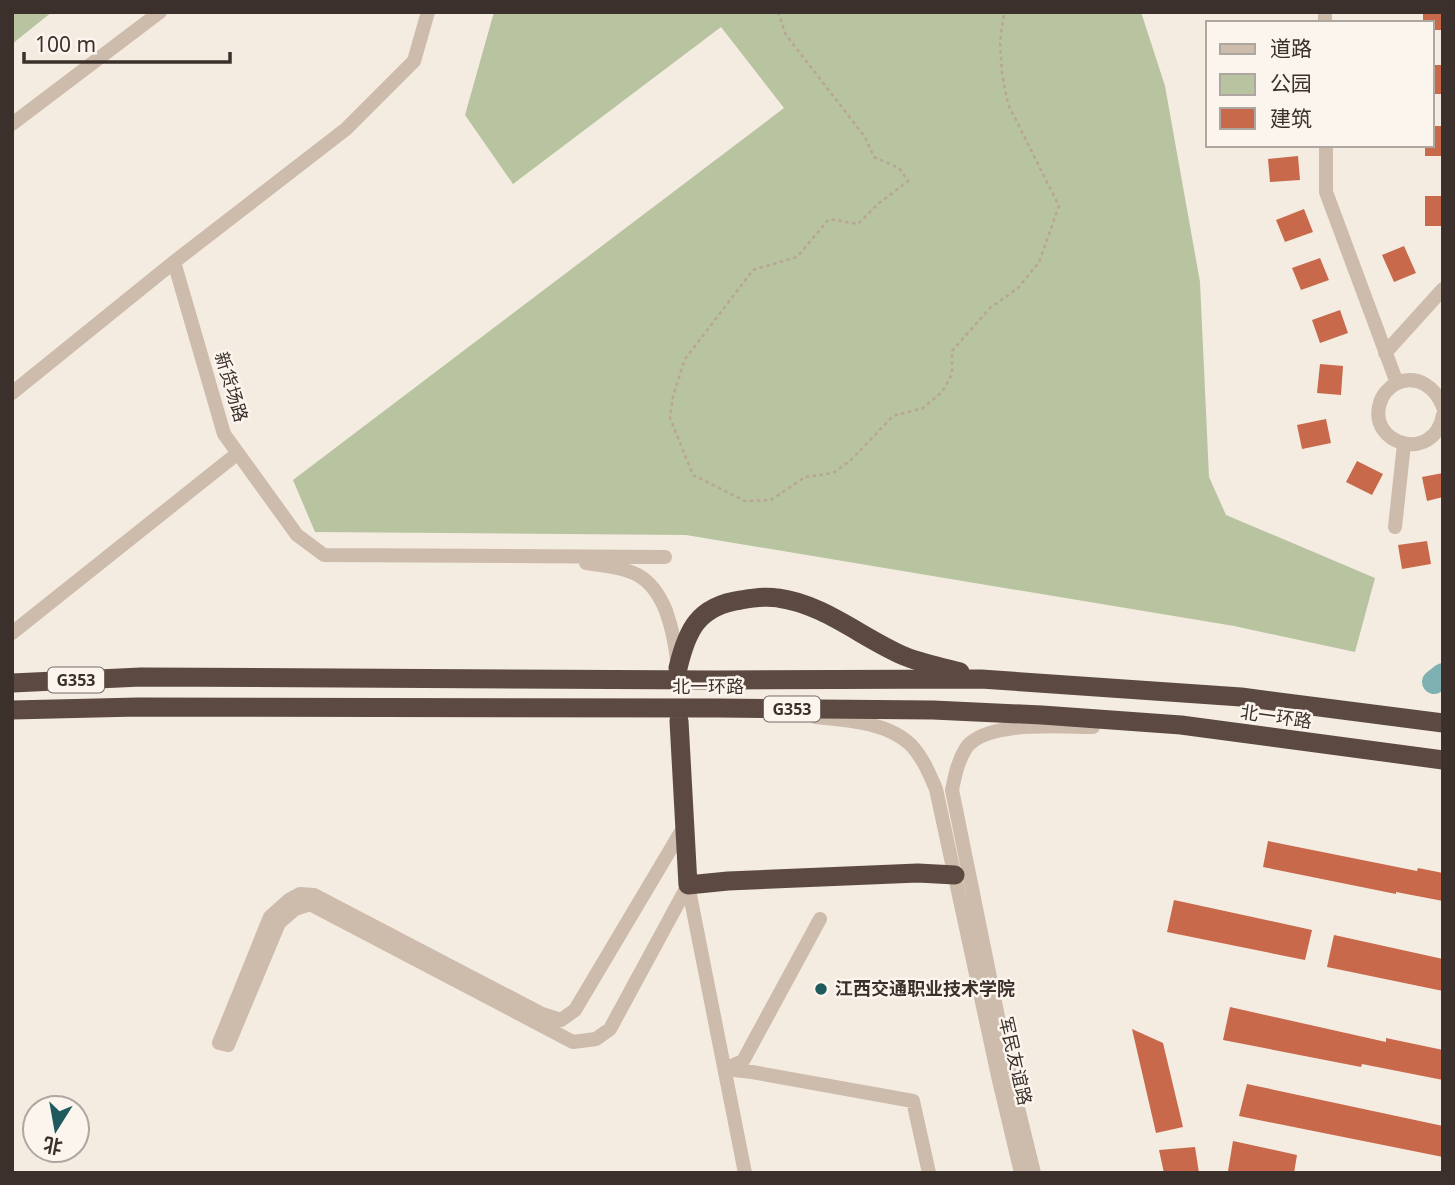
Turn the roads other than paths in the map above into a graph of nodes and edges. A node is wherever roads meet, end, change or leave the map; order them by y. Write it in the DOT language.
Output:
graph roads {
  1 [pos="160,12"];
  2 [pos="428,12"];
  3 [pos="12,124"];
  4 [pos="1326,147"];
  5 [pos="174,262"];
  6 [pos="1443,289"];
  7 [pos="1385,353"];
  8 [pos="1396,383"];
  9 [pos="12,393"];
  10 [pos="1443,407"];
  11 [pos="1443,415"];
  12 [pos="1404,444"];
  13 [pos="238,453"];
  14 [pos="1395,527"];
  15 [pos="513,556"];
  16 [pos="665,556"];
  17 [pos="12,633"];
  18 [pos="678,668"];
  19 [pos="981,678"];
  20 [pos="12,682"];
  21 [pos="718,708"];
  22 [pos="12,710"];
  23 [pos="679,721"];
  24 [pos="1443,723"];
  25 [pos="1181,725"];
  26 [pos="1443,760"];
  27 [pos="685,825"];
  28 [pos="963,876"];
  29 [pos="688,885"];
  30 [pos="820,919"];
  31 [pos="724,1069"];
  32 [pos="745,1173"];
  33 [pos="929,1173"];
  34 [pos="1021,1173"];
  35 [pos="1034,1173"];
  1 -- 3 [label="street"];
  2 -- 5 [label="street"];
  4 -- 7 [label="street"];
  5 -- 9 [label="street"];
  5 -- 13 [label="street, 新货场路"];
  6 -- 7 [label="street"];
  7 -- 8 [label="street"];
  8 -- 10 [label="street"];
  8 -- 12 [label="street"];
  11 -- 12 [label="street"];
  12 -- 14 [label="street"];
  13 -- 15 [label="street, 新货场路"];
  13 -- 17 [label="street"];
  15 -- 16 [label="street, 新货场路"];
  15 -- 18 [label="street"];
  18 -- 19 [label="highway"];
  19 -- 20 [label="highway, 北一环路 / G353"];
  19 -- 24 [label="highway, 北一环路 / G353"];
  21 -- 22 [label="highway, 北一环路 / G353"];
  21 -- 25 [label="highway, 北一环路 / G353"];
  21 -- 28 [label="street"];
  23 -- 27 [label="highway"];
  25 -- 26 [label="highway, 北一环路 / G353"];
  25 -- 28 [label="street"];
  27 -- 29 [label="highway"];
  27 -- 29 [label="street"];
  28 -- 29 [label="highway"];
  28 -- 34 [label="street, 军民友谊路"];
  28 -- 35 [label="street, 军民友谊路"];
  29 -- 31 [label="street"];
  30 -- 31 [label="street"];
  31 -- 32 [label="street"];
  31 -- 33 [label="street"];
}
